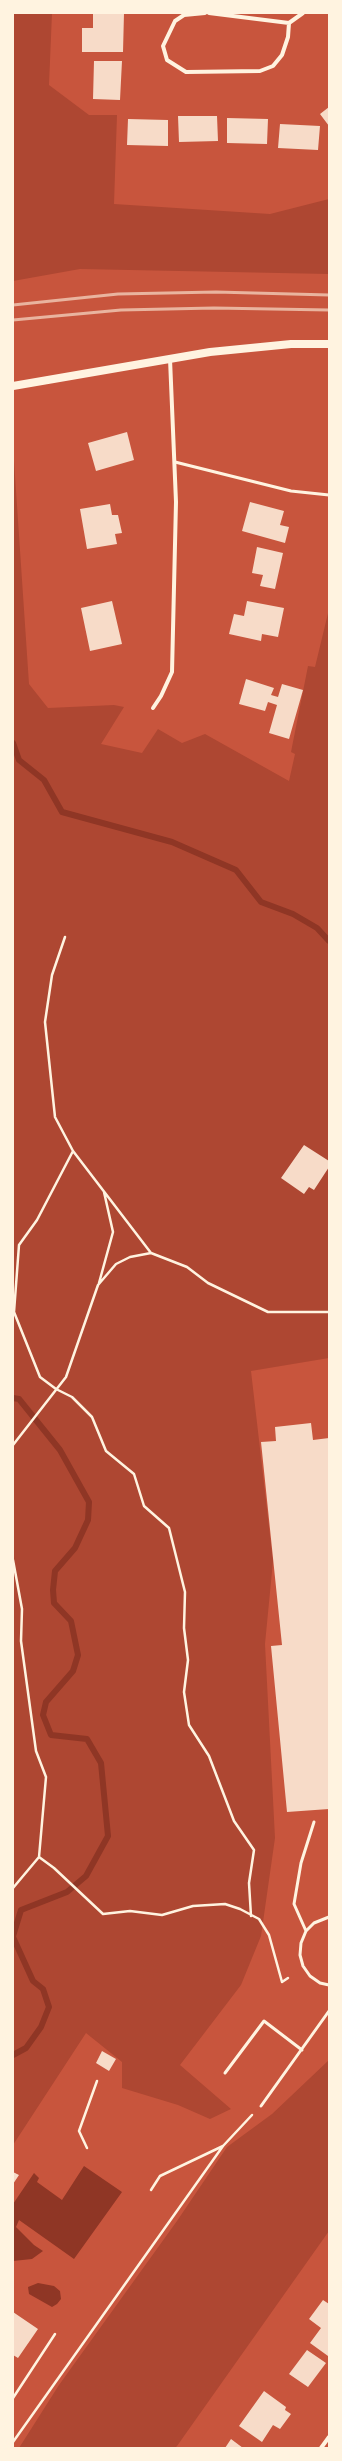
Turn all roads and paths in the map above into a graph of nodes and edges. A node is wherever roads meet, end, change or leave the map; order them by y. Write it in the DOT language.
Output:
graph roads {
  1 [pos="205,13"];
  2 [pos="209,13"];
  3 [pos="303,13"];
  4 [pos="289,23"];
  5 [pos="329,344"];
  6 [pos="170,358"];
  7 [pos="13,386"];
  8 [pos="175,462"];
  9 [pos="329,495"];
  10 [pos="153,708"];
  11 [pos="65,937"];
  12 [pos="73,1151"];
  13 [pos="104,1191"];
  14 [pos="151,1253"];
  15 [pos="98,1285"];
  16 [pos="329,1312"];
  17 [pos="56,1389"];
  18 [pos="14,1444"];
  19 [pos="13,1560"];
  20 [pos="314,1822"];
  21 [pos="39,1857"];
  22 [pos="13,1888"];
  23 [pos="251,1916"];
  24 [pos="329,1917"];
  25 [pos="306,1931"];
  26 [pos="288,1978"];
  27 [pos="329,1985"];
  28 [pos="329,2011"];
  29 [pos="302,2050"];
  30 [pos="225,2073"];
  31 [pos="97,2081"];
  32 [pos="261,2106"];
  33 [pos="246,2121"];
  34 [pos="223,2146"];
  35 [pos="87,2148"];
  36 [pos="150,2190"];
  37 [pos="55,2334"];
  38 [pos="13,2398"];
  39 [pos="329,2437"];
  40 [pos="13,2442"];
  41 [pos="321,2448"];
  1 -- 4 [label="street"];
  2 -- 4 [label="street"];
  3 -- 4 [label="street"];
  5 -- 6 [label="main road"];
  6 -- 7 [label="main road"];
  6 -- 8 [label="street"];
  8 -- 9 [label="lane"];
  8 -- 10 [label="street"];
  11 -- 12 [label="path"];
  12 -- 13 [label="path"];
  12 -- 17 [label="path"];
  13 -- 14 [label="path"];
  13 -- 15 [label="path"];
  14 -- 15 [label="path"];
  14 -- 16 [label="path"];
  15 -- 17 [label="path"];
  17 -- 18 [label="path"];
  17 -- 23 [label="path"];
  19 -- 21 [label="path"];
  20 -- 25 [label="lane"];
  21 -- 22 [label="path"];
  21 -- 23 [label="path"];
  23 -- 26 [label="path"];
  24 -- 25 [label="lane"];
  25 -- 27 [label="lane"];
  28 -- 29 [label="lane"];
  29 -- 30 [label="lane"];
  29 -- 32 [label="lane"];
  31 -- 35 [label="path"];
  33 -- 34 [label="path"];
  34 -- 36 [label="path"];
  34 -- 40 [label="path"];
  37 -- 38 [label="path"];
  39 -- 41 [label="street"];
}
